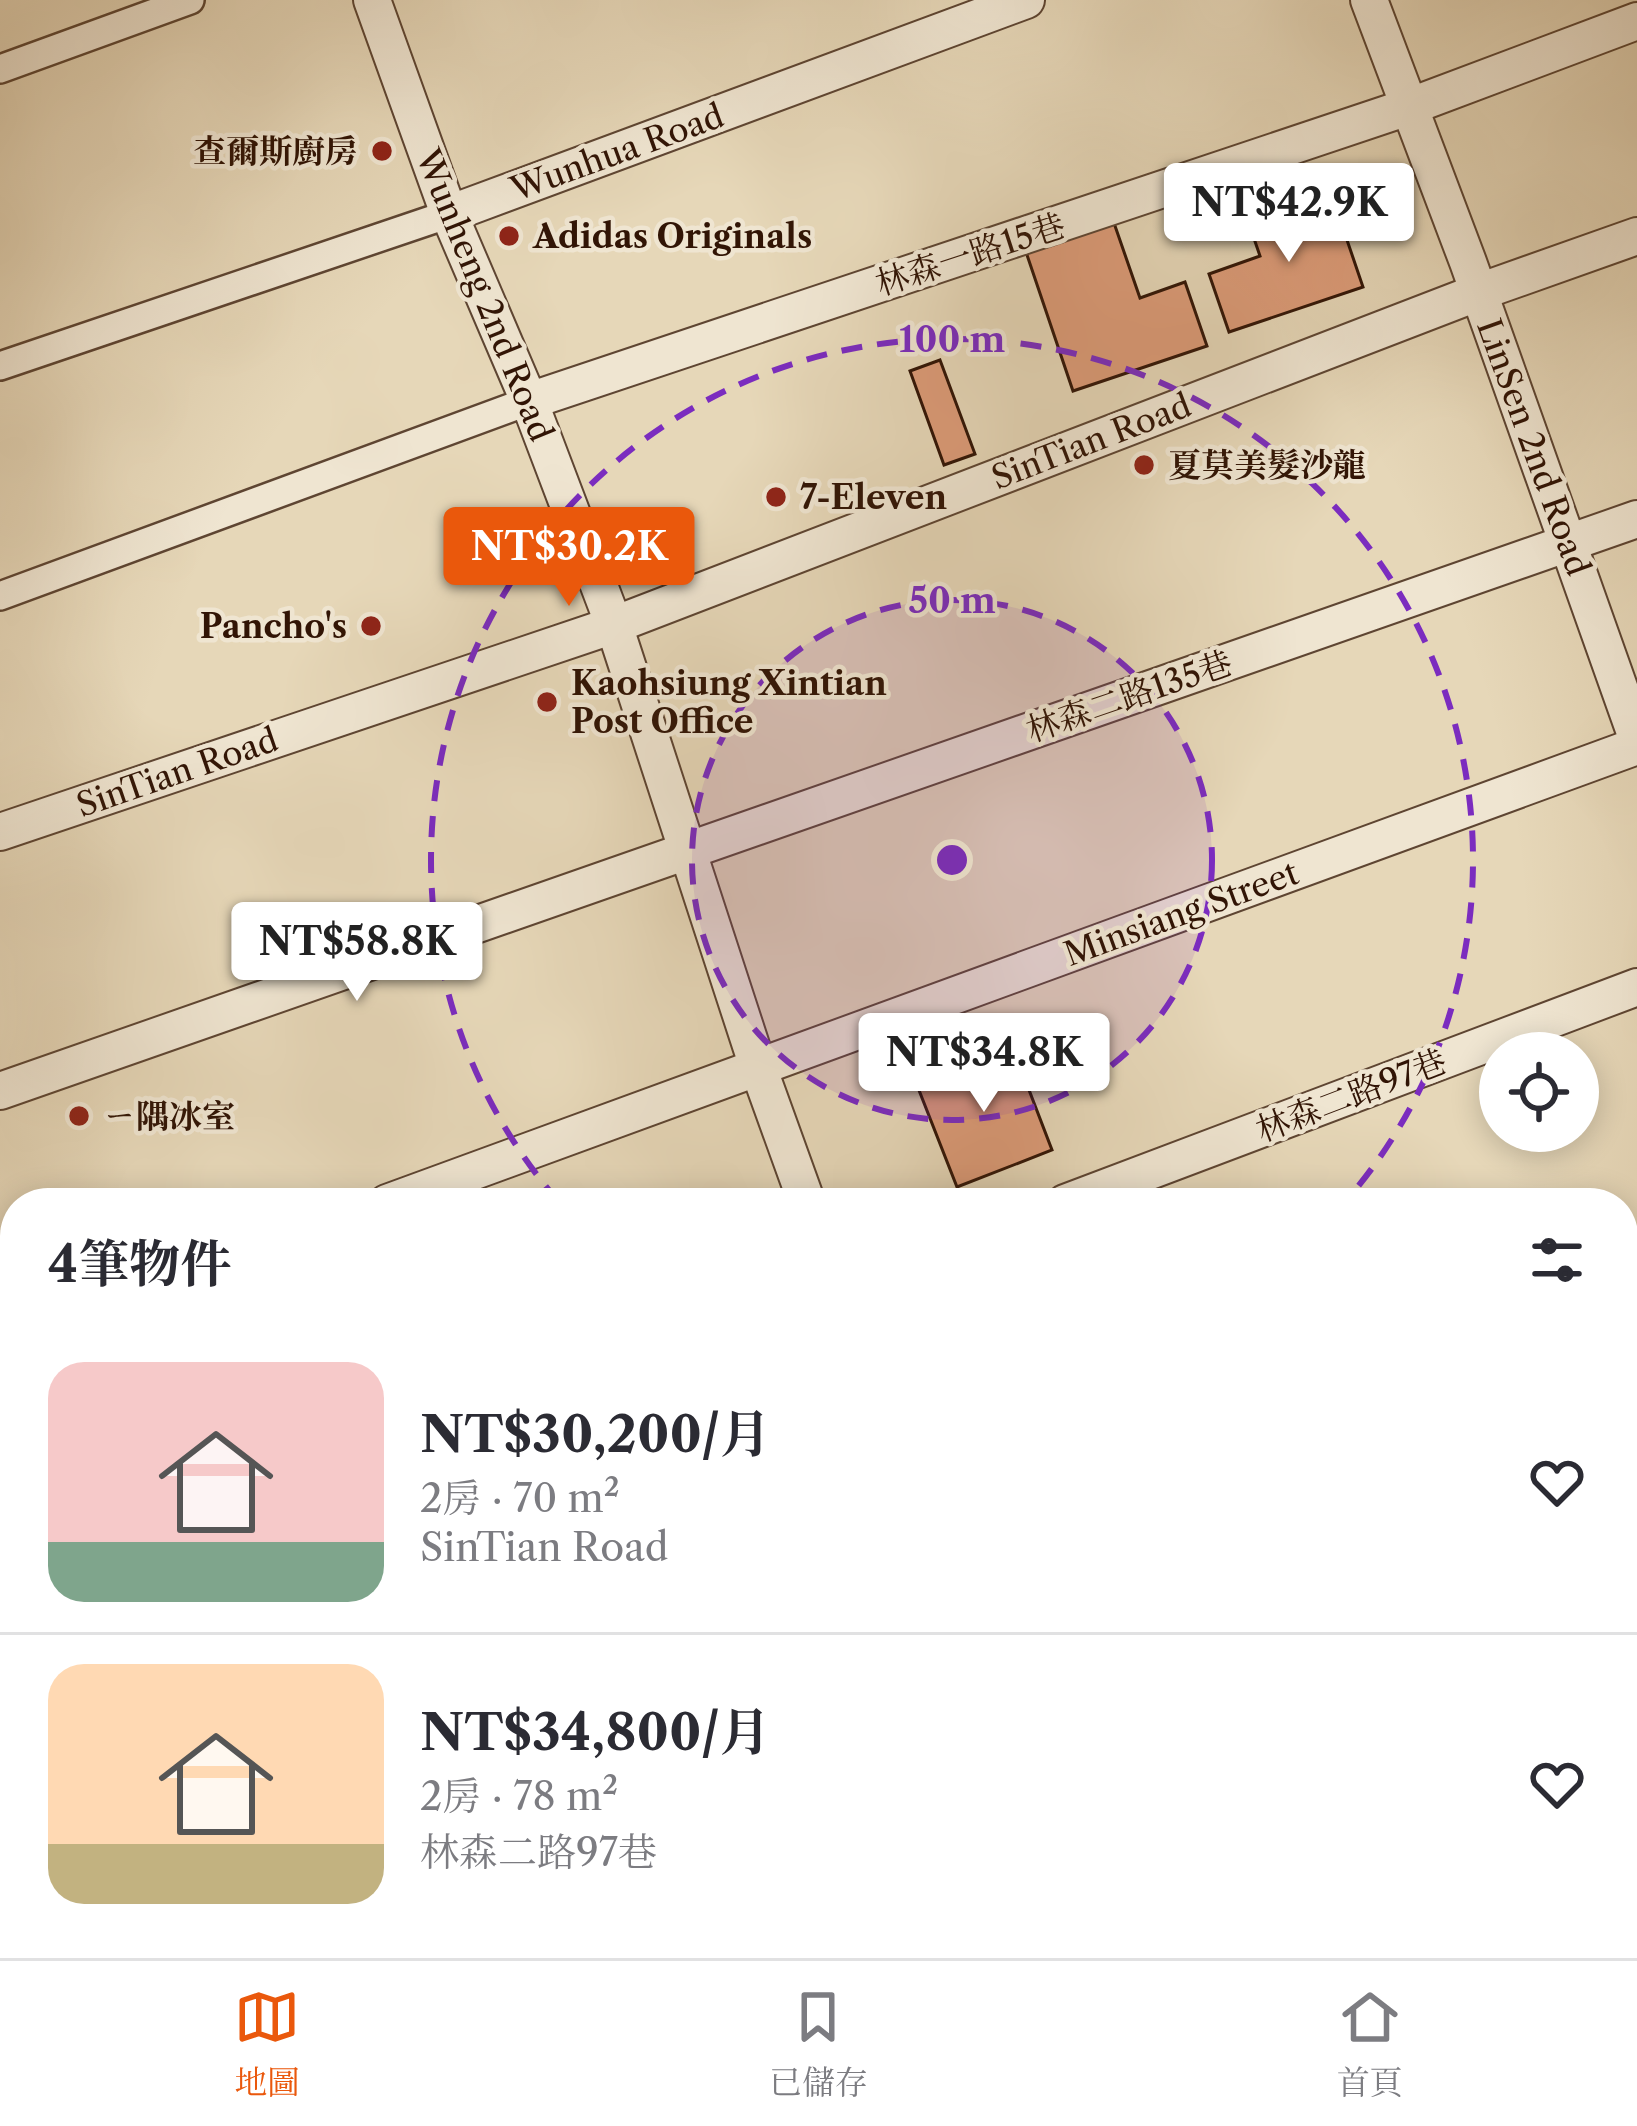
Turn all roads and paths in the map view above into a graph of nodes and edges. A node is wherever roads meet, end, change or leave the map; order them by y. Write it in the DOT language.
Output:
graph roads {
  1 [pos="190,0"];
  2 [pos="372,0"];
  3 [pos="1026,0"];
  4 [pos="1369,0"];
  5 [pos="1637,21"];
  6 [pos="0,69"];
  7 [pos="1411,106"];
  8 [pos="449,214"];
  9 [pos="1637,236"];
  10 [pos="1479,292"];
  11 [pos="0,366"];
  12 [pos="529,400"];
  13 [pos="1637,519"];
  14 [pos="1568,544"];
  15 [pos="0,596"];
  16 [pos="614,625"];
  17 [pos="1637,742"];
  18 [pos="0,832"];
  19 [pos="689,848"];
  20 [pos="1637,987"];
  21 [pos="758,1067"];
  22 [pos="0,1091"];
  23 [pos="428,1188"];
  24 [pos="802,1188"];
  25 [pos="1105,1188"];
  1 -- 6 [label="street"];
  2 -- 8 [label="street, Wunheng 2nd Road"];
  3 -- 8 [label="street, Wunhua Road"];
  4 -- 7 [label="street, LinSen 2nd Road"];
  5 -- 7 [label="street, 林森一路15巷"];
  7 -- 10 [label="street, LinSen 2nd Road"];
  7 -- 12 [label="street, 林森一路15巷"];
  8 -- 11 [label="street, Wunhua Road"];
  8 -- 12 [label="street, Wunheng 2nd Road"];
  9 -- 10 [label="street, SinTian Road"];
  10 -- 14 [label="street, LinSen 2nd Road"];
  10 -- 16 [label="street, SinTian Road"];
  12 -- 15 [label="street"];
  12 -- 16 [label="street, Wunheng 2nd Road"];
  13 -- 14 [label="street, 林森二路135巷"];
  14 -- 17 [label="street, LinSen 2nd Road"];
  14 -- 19 [label="street, 林森二路135巷"];
  16 -- 18 [label="street, SinTian Road"];
  16 -- 19 [label="street, Wunheng 2nd Road"];
  17 -- 21 [label="street, Minsiang Street"];
  19 -- 21 [label="street, Wunheng 2nd Road"];
  19 -- 22 [label="street, 林森二路135巷"];
  20 -- 25 [label="street, 林森二路97巷"];
  21 -- 23 [label="street, Minsiang Street"];
  21 -- 24 [label="street, Wunheng 2nd Road"];
}
